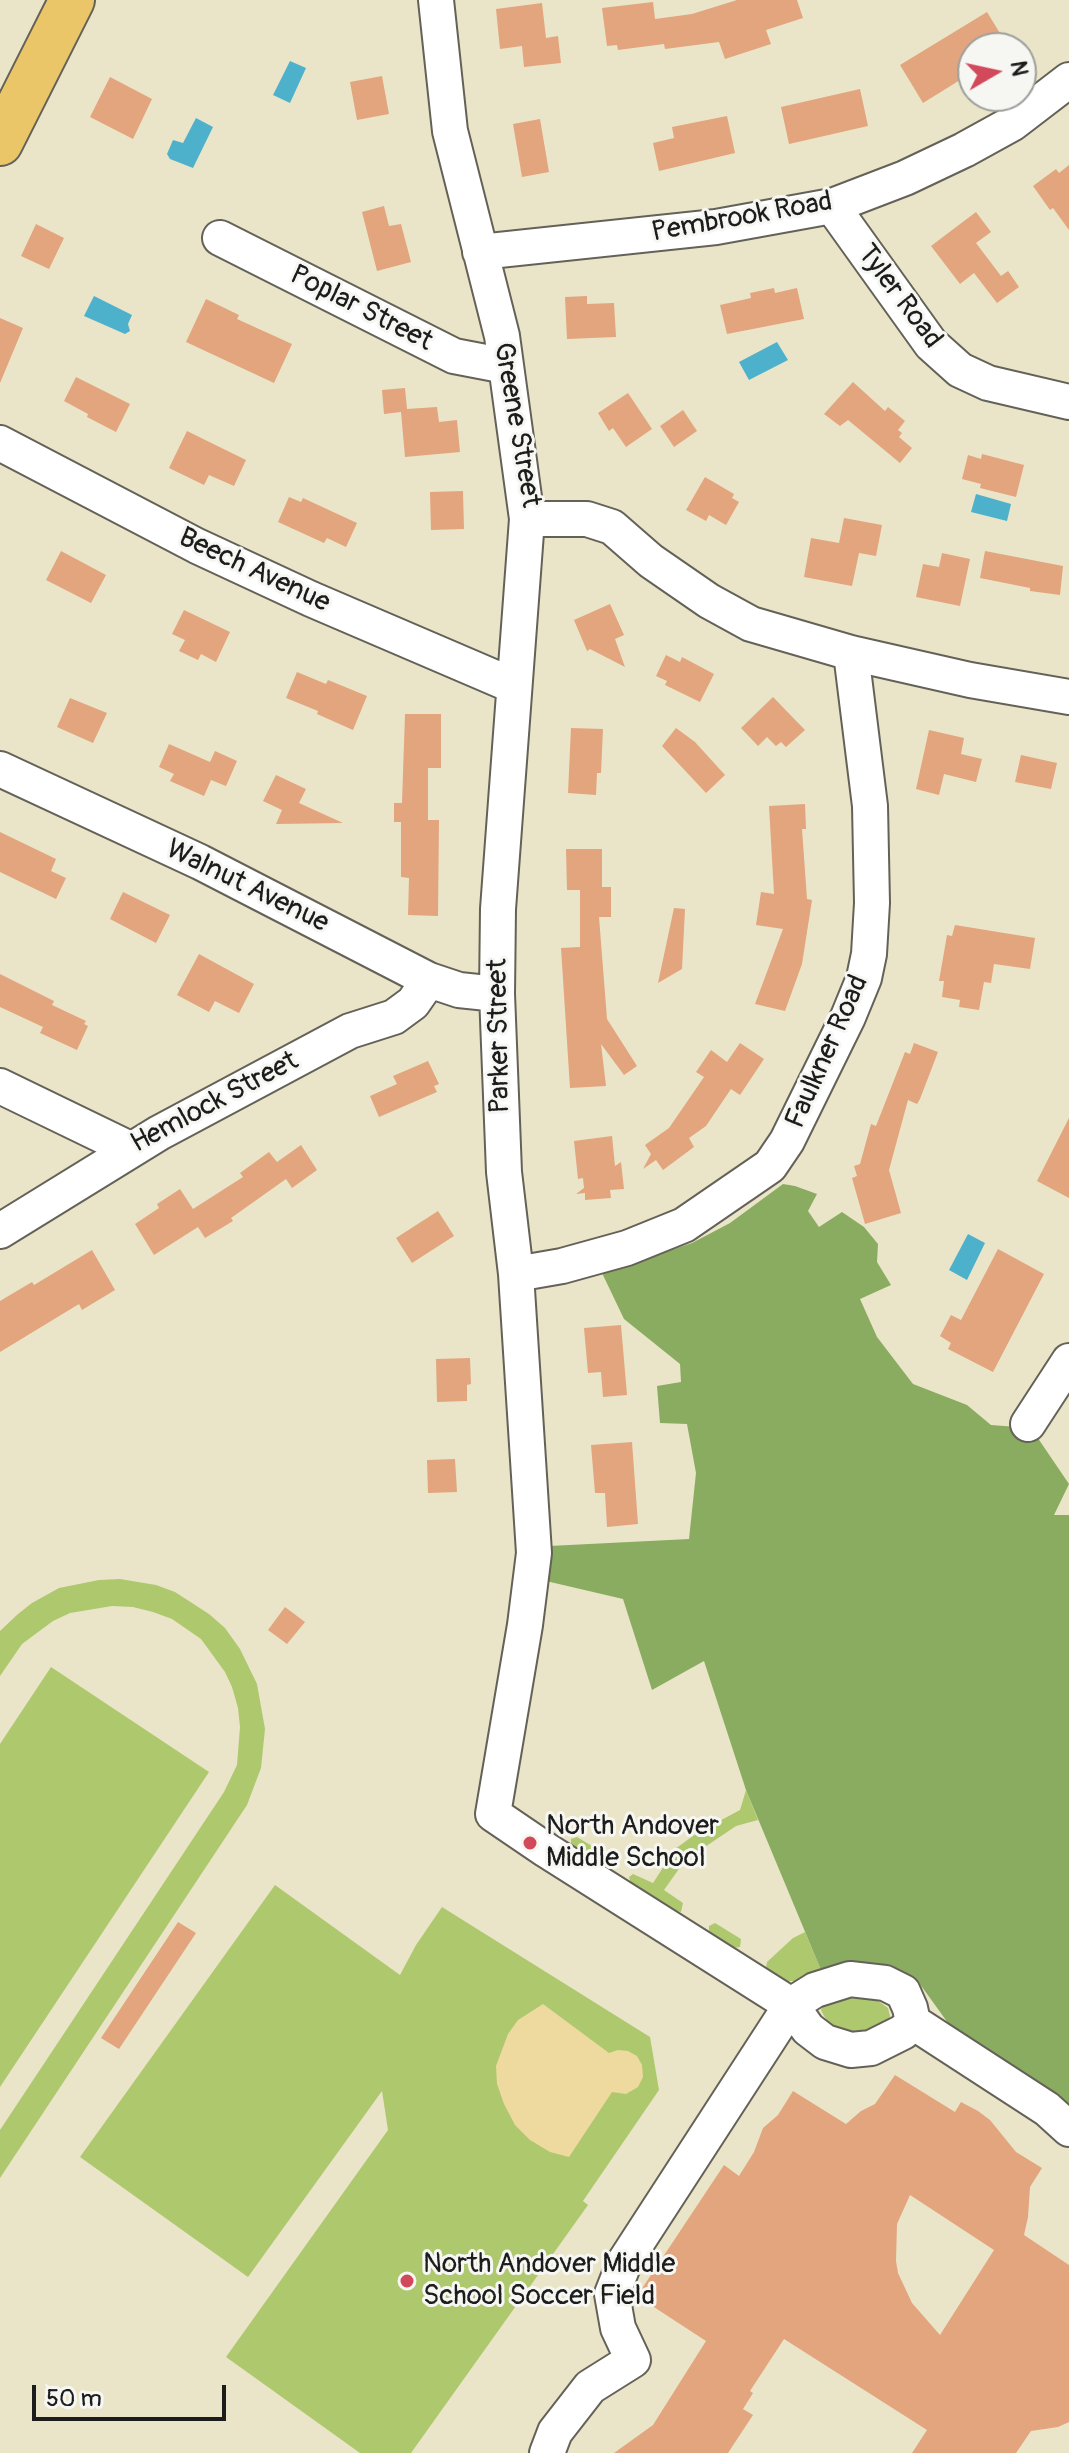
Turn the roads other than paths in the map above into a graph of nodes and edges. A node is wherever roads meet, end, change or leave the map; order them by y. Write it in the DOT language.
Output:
graph roads {
  1 [pos="72,0"];
  2 [pos="436,0"];
  3 [pos="1069,80"];
  4 [pos="0,143"];
  5 [pos="832,206"];
  6 [pos="220,238"];
  7 [pos="480,252"];
  8 [pos="506,366"];
  9 [pos="1069,402"];
  10 [pos="0,443"];
  11 [pos="527,519"];
  12 [pos="851,653"];
  13 [pos="514,686"];
  14 [pos="1069,697"];
  15 [pos="0,769"];
  16 [pos="429,980"];
  17 [pos="497,994"];
  18 [pos="0,1086"];
  19 [pos="130,1149"];
  20 [pos="0,1231"];
  21 [pos="516,1274"];
  22 [pos="1069,1361"];
  23 [pos="1028,1424"];
  24 [pos="791,2005"];
  25 [pos="913,2022"];
  26 [pos="1069,2129"];
  27 [pos="547,2453"];
  1 -- 4 [label="main road"];
  2 -- 7 [label="street, Greene Street"];
  3 -- 5 [label="street, Pembrook Road"];
  5 -- 7 [label="street, Pembrook Road"];
  5 -- 9 [label="street, Tyler Road"];
  6 -- 8 [label="street, Poplar Street"];
  7 -- 8 [label="street, Greene Street"];
  8 -- 11 [label="street, Greene Street"];
  10 -- 13 [label="street, Beech Avenue"];
  11 -- 12 [label="street, Greene Street"];
  11 -- 13 [label="street, Parker Street"];
  12 -- 14 [label="street, Greene Street"];
  12 -- 21 [label="street, Faulkner Road"];
  13 -- 17 [label="street, Parker Street"];
  15 -- 16 [label="street, Walnut Avenue"];
  16 -- 17 [label="street, Walnut Avenue"];
  16 -- 19 [label="street, Hemlock Street"];
  17 -- 21 [label="street, Parker Street"];
  18 -- 19 [label="street"];
  19 -- 20 [label="street, Hemlock Street"];
  21 -- 24 [label="street, Parker Street"];
  22 -- 23 [label="street"];
  24 -- 25 [label="street"];
  24 -- 25 [label="street"];
  24 -- 27 [label="street"];
  25 -- 26 [label="street"];
}
